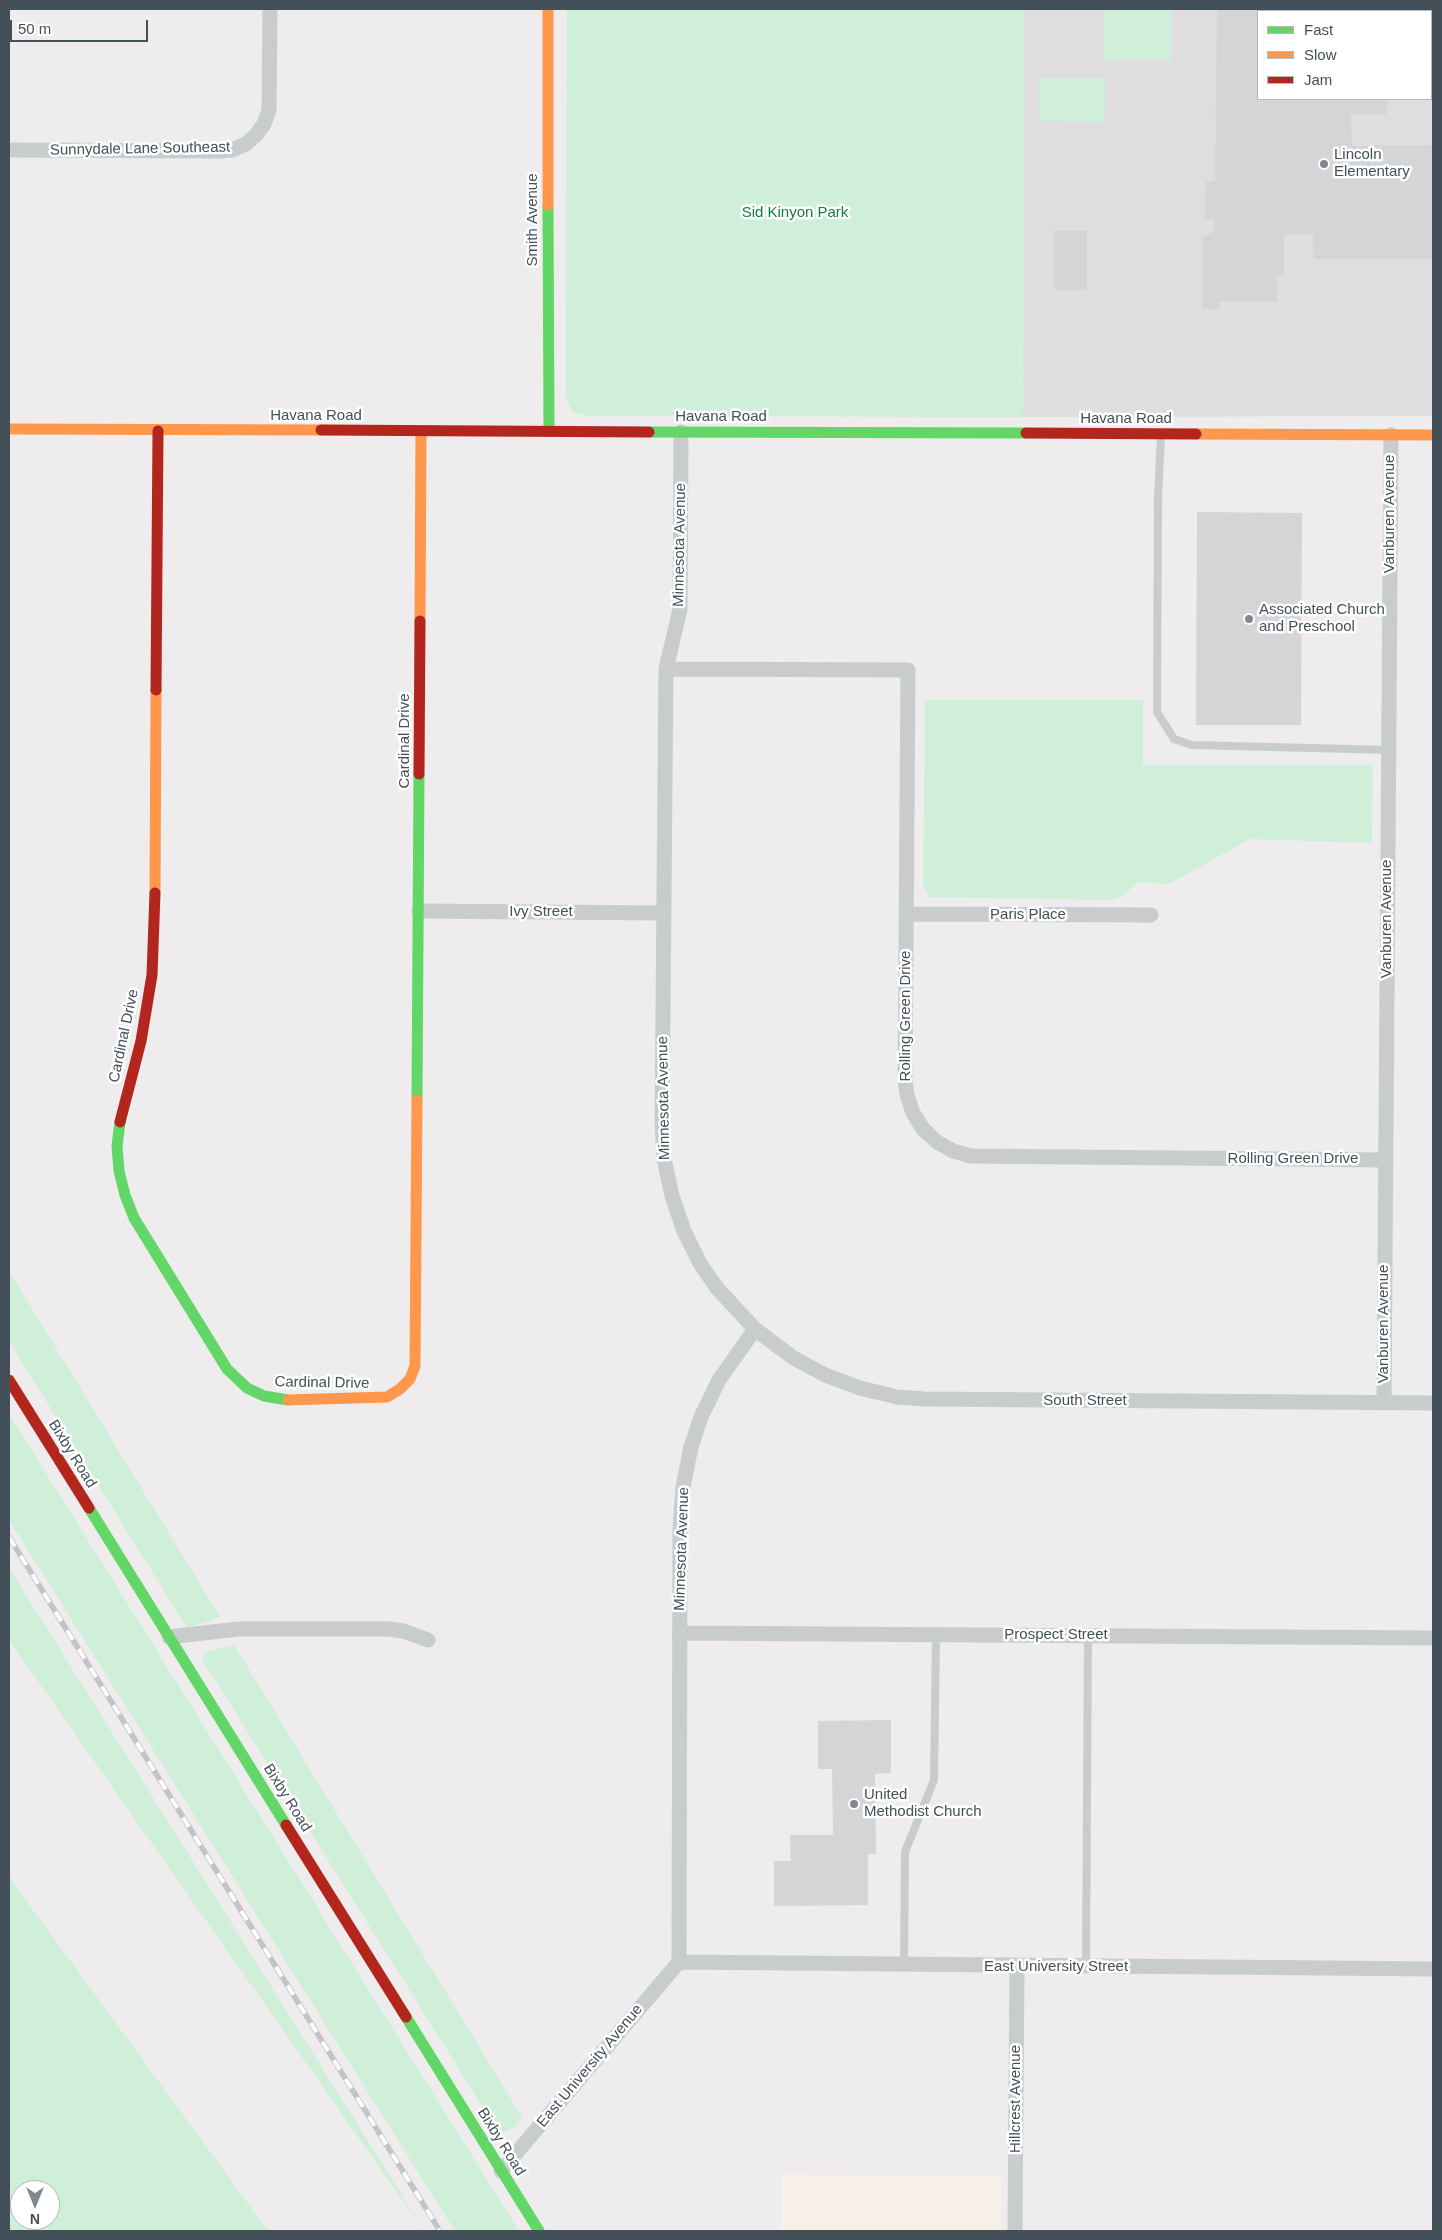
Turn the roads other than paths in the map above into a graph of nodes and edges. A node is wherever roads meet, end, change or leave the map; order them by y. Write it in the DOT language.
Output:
graph roads {
  1 [pos="270,9"];
  2 [pos="548,9"];
  3 [pos="9,150"];
  4 [pos="9,429"];
  5 [pos="158,430"];
  6 [pos="421,430"];
  7 [pos="549,431"];
  8 [pos="681,432"];
  9 [pos="1161,434"];
  10 [pos="1390,435"];
  11 [pos="1433,436"];
  12 [pos="666,669"];
  13 [pos="1388,750"];
  14 [pos="419,911"];
  15 [pos="663,913"];
  16 [pos="906,914"];
  17 [pos="1151,915"];
  18 [pos="1386,1160"];
  19 [pos="755,1329"];
  20 [pos="9,1380"];
  21 [pos="1384,1403"];
  22 [pos="1433,1403"];
  23 [pos="679,1633"];
  24 [pos="936,1634"];
  25 [pos="1088,1636"];
  26 [pos="169,1637"];
  27 [pos="1433,1638"];
  28 [pos="428,1640"];
  29 [pos="679,1962"];
  30 [pos="904,1965"];
  31 [pos="1017,1967"];
  32 [pos="1086,1967"];
  33 [pos="1433,1970"];
  34 [pos="501,2171"];
  35 [pos="539,2231"];
  36 [pos="1015,2231"];
  1 -- 3 [label="street, Sunnydale Lane Southeast"];
  2 -- 7 [label="street, Smith Avenue"];
  4 -- 5 [label="street, Havana Road"];
  5 -- 6 [label="street, Havana Road"];
  5 -- 14 [label="street, Cardinal Drive"];
  6 -- 7 [label="street, Havana Road"];
  6 -- 14 [label="street, Cardinal Drive"];
  7 -- 8 [label="street, Havana Road"];
  8 -- 9 [label="street, Havana Road"];
  8 -- 12 [label="street, Minnesota Avenue"];
  9 -- 10 [label="street, Havana Road"];
  9 -- 13 [label="lane"];
  10 -- 11 [label="street, Havana Road"];
  10 -- 13 [label="street, Vanburen Avenue"];
  12 -- 15 [label="street, Minnesota Avenue"];
  12 -- 16 [label="street, Rolling Green Drive"];
  13 -- 18 [label="street, Vanburen Avenue"];
  14 -- 15 [label="street, Ivy Street"];
  15 -- 19 [label="street, Minnesota Avenue"];
  16 -- 17 [label="street, Paris Place"];
  16 -- 18 [label="street, Rolling Green Drive"];
  18 -- 21 [label="street, Vanburen Avenue"];
  19 -- 21 [label="street, South Street"];
  19 -- 23 [label="street, Minnesota Avenue"];
  20 -- 26 [label="street, Bixby Road"];
  21 -- 22 [label="street, South Street"];
  23 -- 24 [label="street, Prospect Street"];
  23 -- 29 [label="street, Minnesota Avenue"];
  24 -- 25 [label="street, Prospect Street"];
  24 -- 30 [label="lane"];
  25 -- 27 [label="street, Prospect Street"];
  25 -- 32 [label="lane"];
  26 -- 28 [label="street"];
  26 -- 34 [label="street, Bixby Road"];
  29 -- 30 [label="street, East University Street"];
  29 -- 34 [label="street, East University Avenue"];
  30 -- 31 [label="street, East University Street"];
  31 -- 32 [label="street, East University Street"];
  31 -- 36 [label="street, Hillcrest Avenue"];
  32 -- 33 [label="street, East University Street"];
  34 -- 35 [label="street, Bixby Road"];
}
